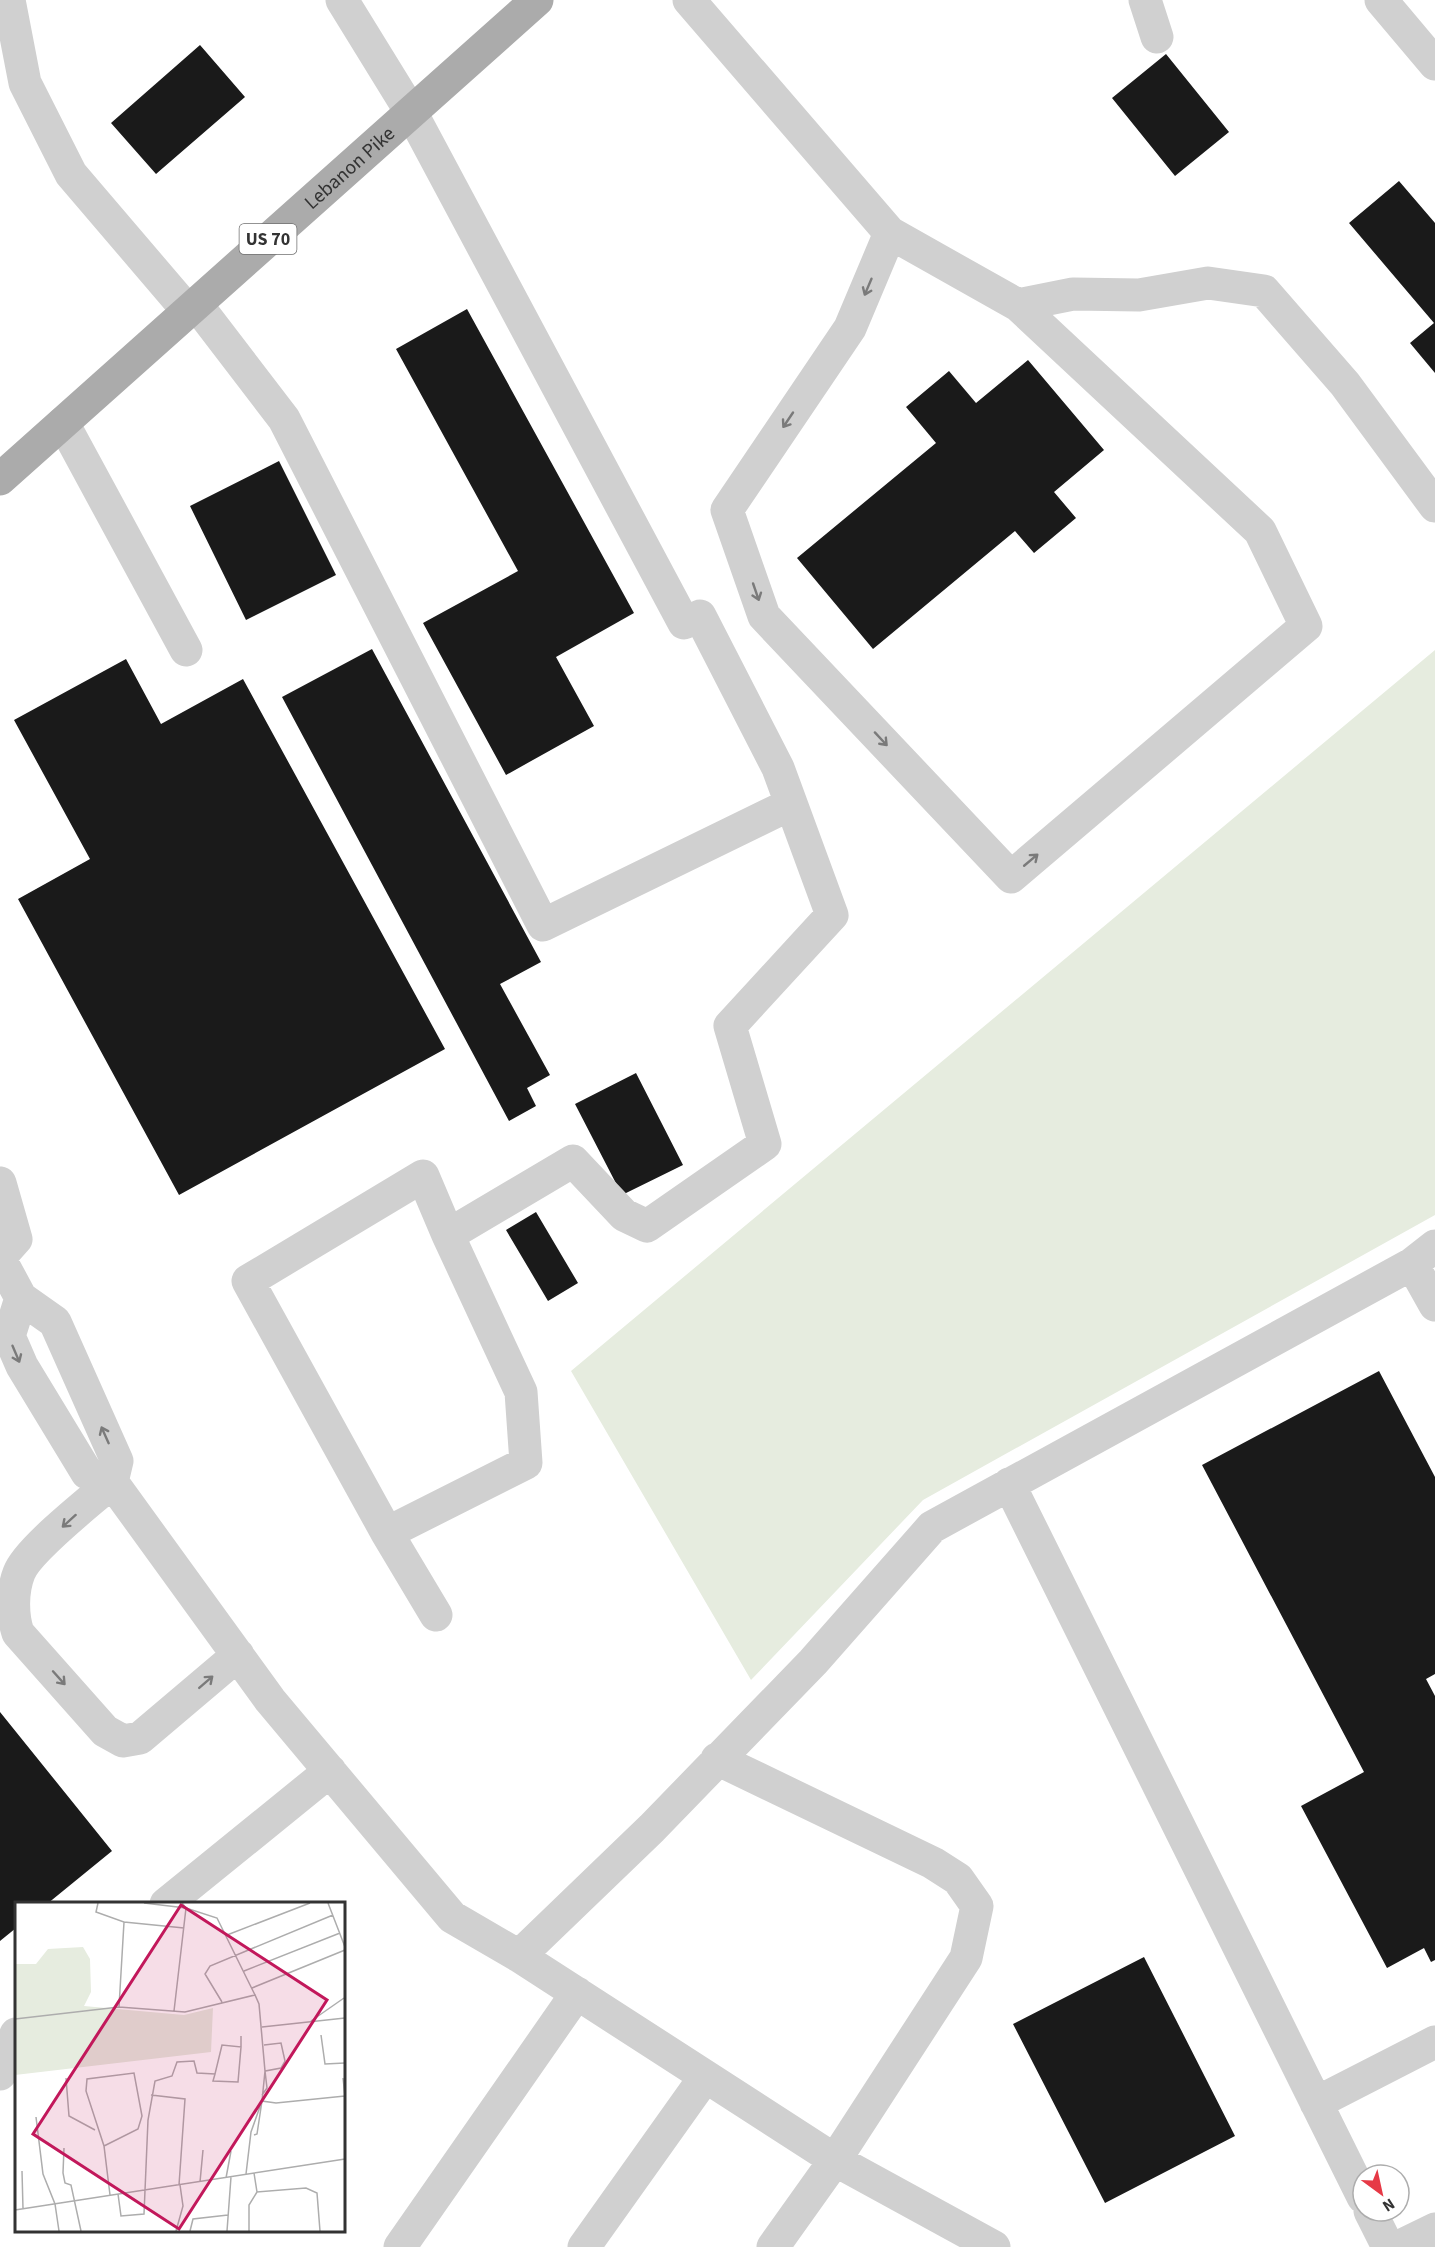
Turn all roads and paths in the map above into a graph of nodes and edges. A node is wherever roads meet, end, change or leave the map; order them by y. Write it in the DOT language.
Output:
graph roads {
  1 [pos="9,0"];
  2 [pos="342,0"];
  3 [pos="537,0"];
  4 [pos="689,0"];
  5 [pos="1145,0"];
  6 [pos="1382,0"];
  7 [pos="1157,38"];
  8 [pos="1435,64"];
  9 [pos="411,112"];
  10 [pos="890,233"];
  11 [pos="1018,305"];
  12 [pos="192,308"];
  13 [pos="63,423"];
  14 [pos="0,479"];
  15 [pos="1435,506"];
  16 [pos="186,650"];
  17 [pos="792,804"];
  18 [pos="0,1183"];
  19 [pos="448,1235"];
  20 [pos="1424,1255"];
  21 [pos="0,1258"];
  22 [pos="21,1298"];
  23 [pos="1435,1305"];
  24 [pos="112,1482"];
  25 [pos="1009,1484"];
  26 [pos="387,1533"];
  27 [pos="436,1615"];
  28 [pos="238,1655"];
  29 [pos="717,1759"];
  30 [pos="330,1771"];
  31 [pos="168,1902"];
  32 [pos="519,1956"];
  33 [pos="577,1993"];
  34 [pos="15,2026"];
  35 [pos="15,2036"];
  36 [pos="0,2039"];
  37 [pos="1435,2042"];
  38 [pos="0,2074"];
  39 [pos="705,2077"];
  40 [pos="1316,2103"];
  41 [pos="835,2160"];
  42 [pos="1351,2172"];
  43 [pos="1376,2223"];
  44 [pos="1435,2229"];
  45 [pos="987,2245"];
  46 [pos="400,2247"];
  47 [pos="584,2247"];
  48 [pos="773,2247"];
  49 [pos="1388,2247"];
  50 [pos="1398,2247"];
  1 -- 12 [label="lane"];
  2 -- 9 [label="lane"];
  3 -- 9 [label="main road, Lebanon Pike / US 70"];
  4 -- 10 [label="lane"];
  5 -- 7 [label="lane"];
  6 -- 8 [label="lane"];
  9 -- 12 [label="main road, Lebanon Pike / US 70"];
  9 -- 17 [label="lane"];
  10 -- 11 [label="lane"];
  10 -- 11 [label="lane, one-way"];
  11 -- 15 [label="lane"];
  12 -- 13 [label="main road, Lebanon Pike / US 70"];
  12 -- 17 [label="lane"];
  13 -- 14 [label="main road, Lebanon Pike / US 70"];
  13 -- 16 [label="lane"];
  17 -- 19 [label="lane"];
  18 -- 21 [label="lane"];
  19 -- 26 [label="lane"];
  19 -- 26 [label="lane"];
  20 -- 23 [label="lane"];
  20 -- 25 [label="lane"];
  21 -- 22 [label="lane"];
  24 -- 22 [label="lane, one-way"];
  22 -- 24 [label="lane, one-way"];
  24 -- 28 [label="lane"];
  24 -- 28 [label="lane, one-way"];
  25 -- 29 [label="lane"];
  25 -- 40 [label="lane"];
  26 -- 27 [label="lane"];
  28 -- 30 [label="lane"];
  29 -- 32 [label="lane"];
  29 -- 41 [label="lane"];
  30 -- 31 [label="lane"];
  30 -- 32 [label="lane"];
  32 -- 33 [label="lane"];
  33 -- 39 [label="lane"];
  33 -- 46 [label="lane"];
  34 -- 36 [label="lane"];
  35 -- 38 [label="lane"];
  37 -- 40 [label="lane"];
  39 -- 41 [label="lane"];
  39 -- 47 [label="lane"];
  40 -- 42 [label="lane"];
  41 -- 45 [label="lane"];
  41 -- 48 [label="lane"];
  43 -- 49 [label="lane"];
  44 -- 50 [label="lane"];
}
